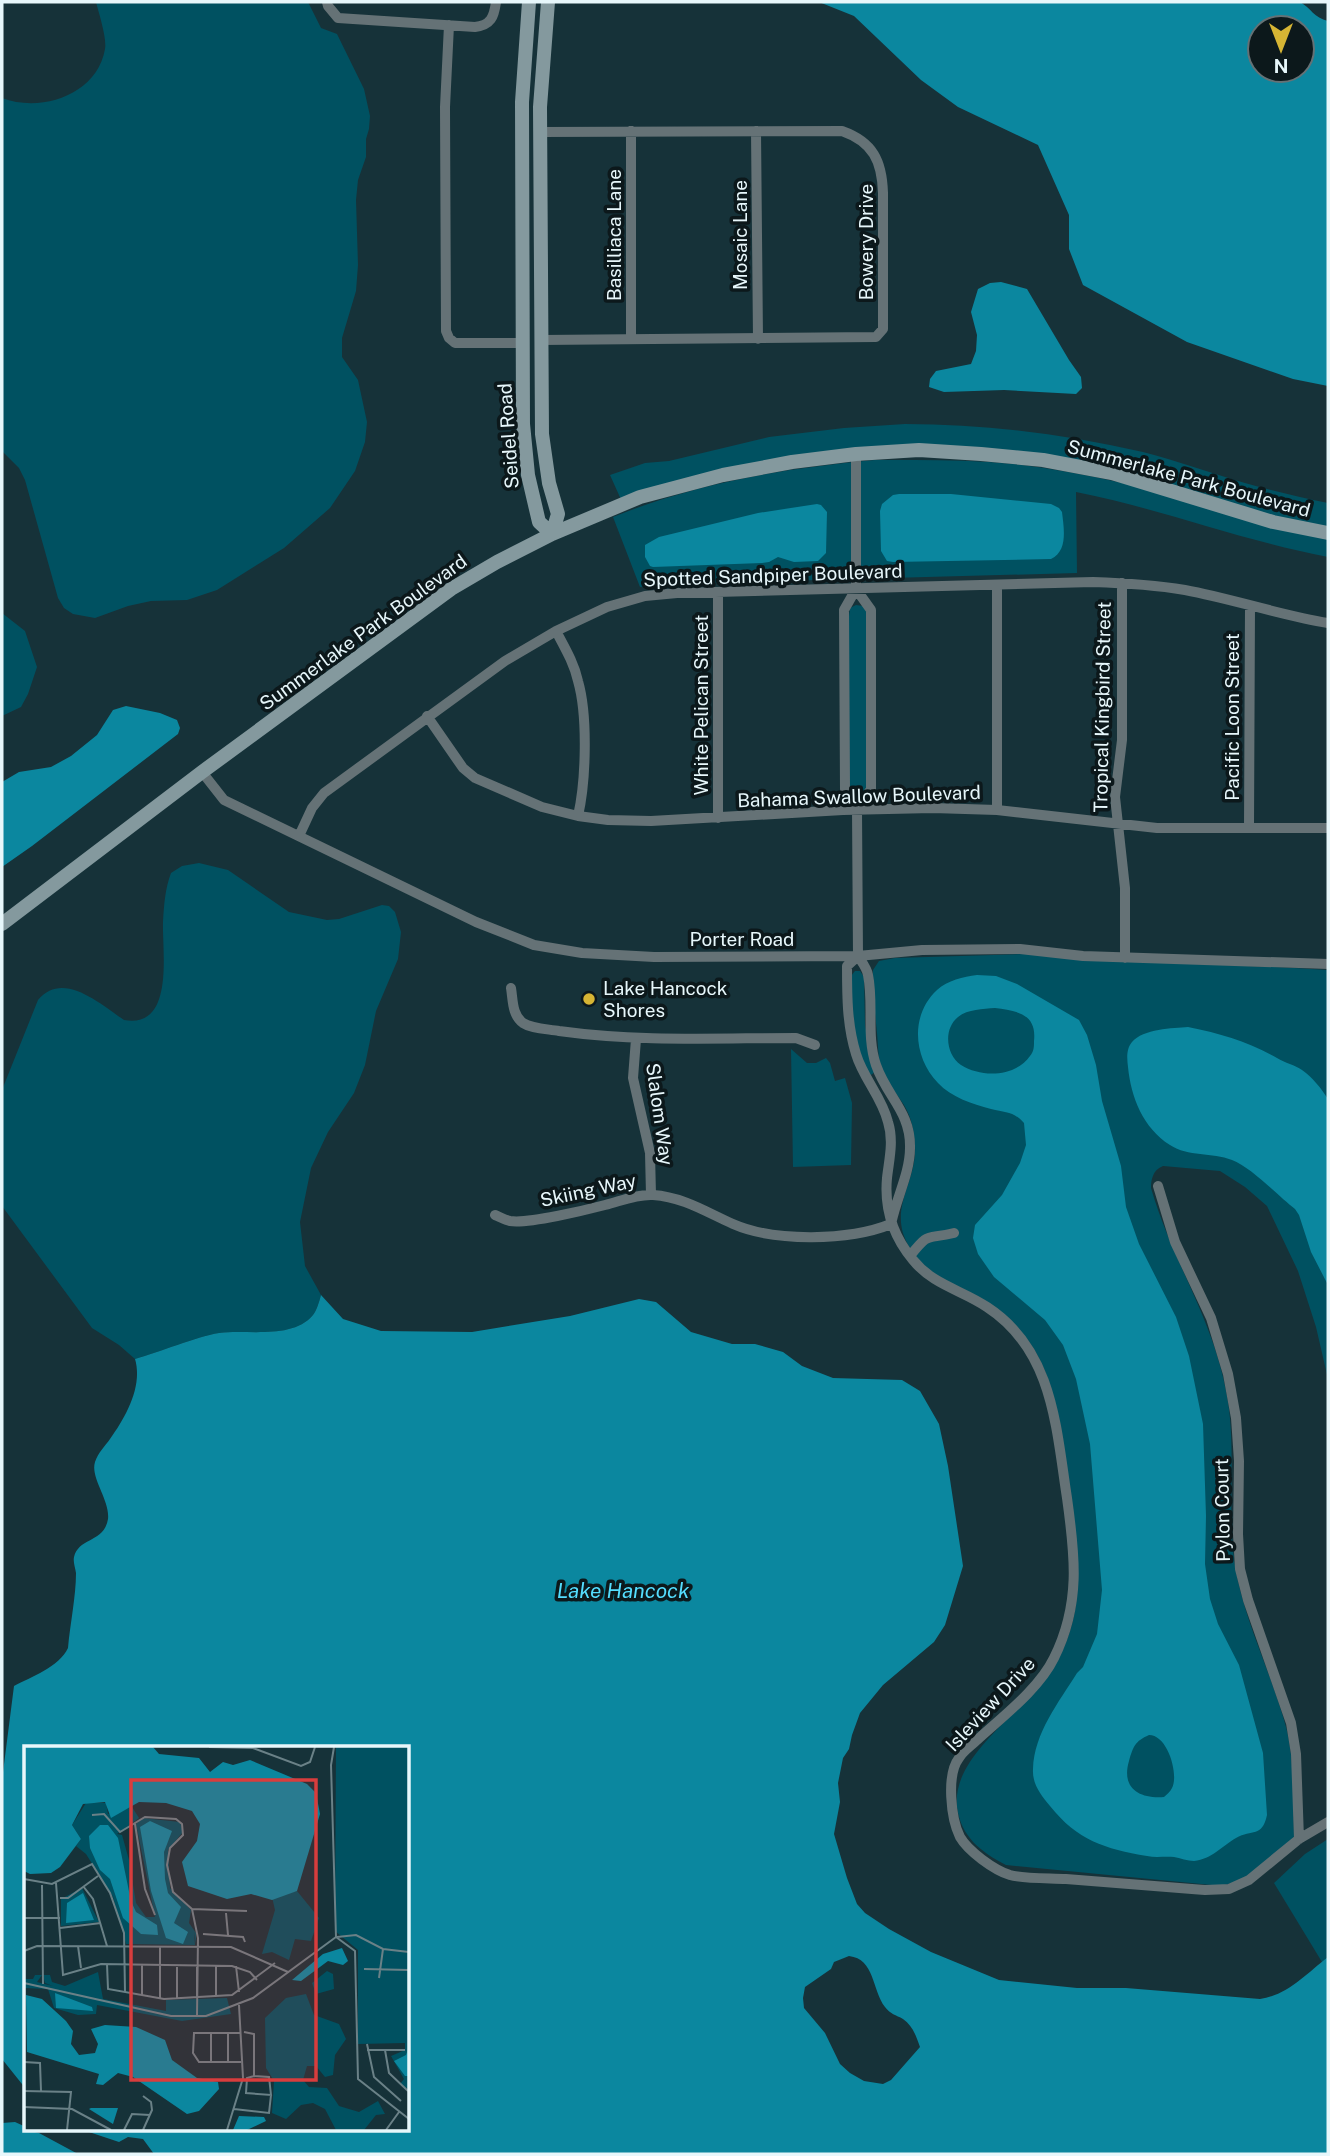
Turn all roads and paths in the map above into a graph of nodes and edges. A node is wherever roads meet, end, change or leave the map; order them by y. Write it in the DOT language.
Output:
graph roads {
  1 [pos="327,2"];
  2 [pos="496,2"];
  3 [pos="529,2"];
  4 [pos="548,2"];
  5 [pos="449,25"];
  6 [pos="631,131"];
  7 [pos="757,131"];
  8 [pos="540,132"];
  9 [pos="631,339"];
  10 [pos="758,339"];
  11 [pos="541,340"];
  12 [pos="522,343"];
  13 [pos="856,454"];
  14 [pos="1328,533"];
  15 [pos="552,534"];
  16 [pos="1122,583"];
  17 [pos="997,585"];
  18 [pos="856,589"];
  19 [pos="718,592"];
  20 [pos="1250,606"];
  21 [pos="1328,623"];
  22 [pos="556,631"];
  23 [pos="427,716"];
  24 [pos="202,772"];
  25 [pos="857,810"];
  26 [pos="997,810"];
  27 [pos="578,816"];
  28 [pos="718,818"];
  29 [pos="1117,823"];
  30 [pos="1249,827"];
  31 [pos="1328,828"];
  32 [pos="299,836"];
  33 [pos="2,924"];
  34 [pos="858,956"];
  35 [pos="1125,958"];
  36 [pos="1328,964"];
  37 [pos="511,988"];
  38 [pos="636,1039"];
  39 [pos="815,1045"];
  40 [pos="881,1078"];
  41 [pos="871,1083"];
  42 [pos="1158,1186"];
  43 [pos="651,1195"];
  44 [pos="495,1215"];
  45 [pos="891,1224"];
  46 [pos="954,1233"];
  47 [pos="910,1256"];
  48 [pos="1328,1822"];
  49 [pos="1299,1839"];
  1 -- 5 [label="street"];
  2 -- 5 [label="street"];
  3 -- 12 [label="main road, Seidel Road"];
  4 -- 8 [label="main road, Seidel Road"];
  5 -- 12 [label="street"];
  6 -- 7 [label="street, Bowery Drive"];
  6 -- 8 [label="street, Bowery Drive"];
  6 -- 9 [label="street, Basilliaca Lane"];
  7 -- 10 [label="street, Mosaic Lane"];
  7 -- 10 [label="street, Bowery Drive"];
  8 -- 11 [label="main road, Seidel Road"];
  9 -- 10 [label="street, Bowery Drive"];
  9 -- 11 [label="street, Bowery Drive"];
  11 -- 15 [label="main road, Seidel Road"];
  12 -- 15 [label="main road, Seidel Road"];
  13 -- 14 [label="main road, Summerlake Park Boulevard"];
  13 -- 15 [label="main road, Summerlake Park Boulevard"];
  13 -- 18 [label="street"];
  15 -- 24 [label="main road, Summerlake Park Boulevard"];
  16 -- 17 [label="street, Spotted Sandpiper Boulevard"];
  16 -- 20 [label="street, Spotted Sandpiper Boulevard"];
  16 -- 29 [label="street, Tropical Kingbird Street"];
  17 -- 18 [label="street, Spotted Sandpiper Boulevard"];
  17 -- 26 [label="street"];
  18 -- 19 [label="street, Spotted Sandpiper Boulevard"];
  18 -- 25 [label="street"];
  18 -- 25 [label="street"];
  19 -- 22 [label="street, Spotted Sandpiper Boulevard"];
  19 -- 28 [label="street, White Pelican Street"];
  20 -- 21 [label="street, Spotted Sandpiper Boulevard"];
  20 -- 30 [label="street, Pacific Loon Street"];
  22 -- 23 [label="street, Spotted Sandpiper Boulevard"];
  22 -- 27 [label="street"];
  23 -- 27 [label="street, Bahama Swallow Boulevard"];
  23 -- 32 [label="street, Spotted Sandpiper Boulevard"];
  24 -- 32 [label="street, Porter Road"];
  24 -- 33 [label="main road, Summerlake Park Boulevard"];
  25 -- 26 [label="street, Bahama Swallow Boulevard"];
  25 -- 28 [label="street, Bahama Swallow Boulevard"];
  25 -- 34 [label="street"];
  26 -- 29 [label="street, Bahama Swallow Boulevard"];
  27 -- 28 [label="street, Bahama Swallow Boulevard"];
  29 -- 30 [label="street, Bahama Swallow Boulevard"];
  29 -- 35 [label="street, Tropical Kingbird Street"];
  30 -- 31 [label="street, Bahama Swallow Boulevard"];
  32 -- 34 [label="street, Porter Road"];
  34 -- 35 [label="street, Porter Road"];
  34 -- 40 [label="street"];
  34 -- 41 [label="street, Isleview Drive"];
  35 -- 36 [label="street, Porter Road"];
  37 -- 38 [label="street"];
  38 -- 39 [label="street"];
  38 -- 43 [label="street, Slalom Way"];
  40 -- 41 [label="street"];
  40 -- 45 [label="street"];
  41 -- 45 [label="street, Isleview Drive"];
  42 -- 49 [label="street, Pylon Court"];
  43 -- 44 [label="street, Skiing Way"];
  43 -- 45 [label="street, Skiing Way"];
  45 -- 47 [label="street, Isleview Drive"];
  46 -- 47 [label="street"];
  47 -- 49 [label="street, Isleview Drive"];
  48 -- 49 [label="street, Isleview Drive"];
}
